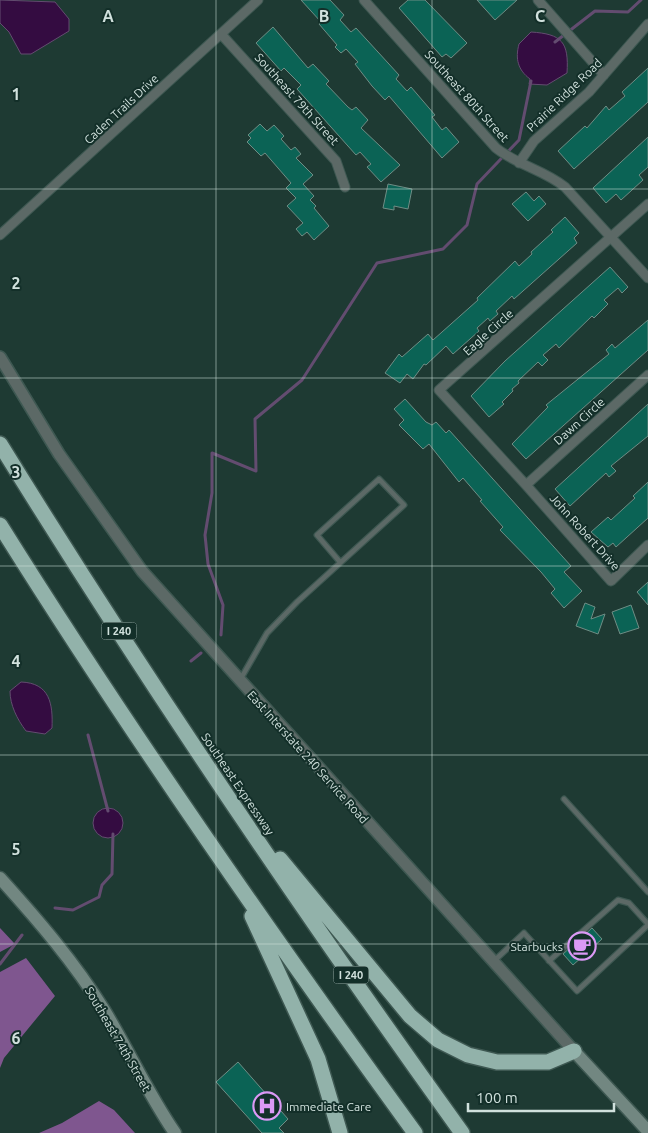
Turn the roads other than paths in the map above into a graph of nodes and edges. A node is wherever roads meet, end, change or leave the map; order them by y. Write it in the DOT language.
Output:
graph roads {
  1 [pos="258,0"];
  2 [pos="364,0"];
  3 [pos="541,3"];
  4 [pos="648,24"];
  5 [pos="220,34"];
  6 [pos="604,75"];
  7 [pos="515,161"];
  8 [pos="345,187"];
  9 [pos="648,204"];
  10 [pos="0,236"];
  11 [pos="610,237"];
  12 [pos="648,278"];
  13 [pos="0,357"];
  14 [pos="648,375"];
  15 [pos="0,444"];
  16 [pos="526,485"];
  17 [pos="0,525"];
  18 [pos="648,545"];
  19 [pos="340,562"];
  20 [pos="240,682"];
  21 [pos="564,799"];
  22 [pos="242,816"];
  23 [pos="0,878"];
  24 [pos="237,882"];
  25 [pos="648,892"];
  26 [pos="648,925"];
  27 [pos="549,961"];
  28 [pos="493,962"];
  29 [pos="574,1051"];
  30 [pos="648,1131"];
  31 [pos="175,1133"];
  32 [pos="340,1133"];
  33 [pos="415,1133"];
  34 [pos="462,1133"];
  1 -- 5 [label="street, Caden Trails Drive"];
  2 -- 7 [label="street, Southeast 80th Street"];
  3 -- 6 [label="street"];
  4 -- 6 [label="street, Prairie Ridge Road"];
  5 -- 8 [label="street, Southeast 79th Street"];
  5 -- 10 [label="street, Caden Trails Drive"];
  6 -- 7 [label="street, Prairie Ridge Road"];
  7 -- 11 [label="street, Southeast 80th Street"];
  9 -- 11 [label="street, Eagle Circle"];
  11 -- 12 [label="street, Southeast 80th Street"];
  11 -- 16 [label="street, Eagle Circle"];
  13 -- 20 [label="street, East Interstate 240 Service Road"];
  14 -- 16 [label="street, Dawn Circle"];
  15 -- 22 [label="highway, Southeast Expressway / I 240"];
  16 -- 18 [label="street, John Robert Drive"];
  17 -- 24 [label="highway"];
  19 -- 19 [label="lane"];
  19 -- 20 [label="lane"];
  20 -- 28 [label="street, East Interstate 240 Service Road"];
  21 -- 25 [label="lane"];
  22 -- 29 [label="highway"];
  22 -- 34 [label="highway, Southeast Expressway / I 240"];
  23 -- 31 [label="main road, Southeast 74th Street"];
  24 -- 32 [label="highway"];
  24 -- 33 [label="highway"];
  26 -- 27 [label="lane"];
  26 -- 27 [label="lane"];
  27 -- 28 [label="lane"];
  28 -- 29 [label="street, East Interstate 240 Service Road"];
  29 -- 30 [label="main road, East Interstate 240 Service Road"];
}
